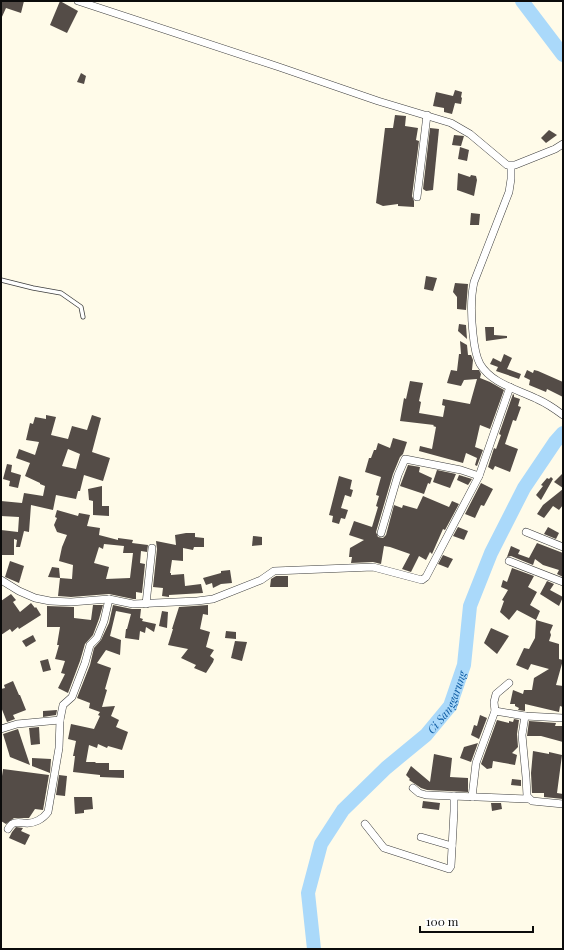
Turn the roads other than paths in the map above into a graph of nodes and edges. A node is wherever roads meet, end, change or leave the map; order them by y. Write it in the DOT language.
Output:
graph roads {
  1 [pos="78,1"];
  2 [pos="427,115"];
  3 [pos="563,144"];
  4 [pos="511,166"];
  5 [pos="416,197"];
  6 [pos="1,280"];
  7 [pos="83,317"];
  8 [pos="510,387"];
  9 [pos="563,415"];
  10 [pos="479,476"];
  11 [pos="526,532"];
  12 [pos="381,533"];
  13 [pos="563,547"];
  14 [pos="152,548"];
  15 [pos="509,561"];
  16 [pos="1,580"];
  17 [pos="563,582"];
  18 [pos="109,599"];
  19 [pos="146,604"];
  20 [pos="509,683"];
  21 [pos="495,712"];
  22 [pos="525,716"];
  23 [pos="563,718"];
  24 [pos="60,720"];
  25 [pos="1,728"];
  26 [pos="413,788"];
  27 [pos="454,796"];
  28 [pos="472,797"];
  29 [pos="528,799"];
  30 [pos="563,804"];
  31 [pos="365,824"];
  32 [pos="8,829"];
  33 [pos="421,837"];
  34 [pos="452,846"];
  1 -- 2 [label="street"];
  2 -- 4 [label="street"];
  2 -- 5 [label="street"];
  3 -- 4 [label="street"];
  4 -- 8 [label="street"];
  6 -- 7 [label="lane"];
  8 -- 9 [label="street"];
  8 -- 10 [label="street"];
  10 -- 12 [label="street"];
  10 -- 19 [label="street"];
  11 -- 13 [label="street"];
  14 -- 19 [label="street"];
  15 -- 17 [label="street"];
  16 -- 18 [label="street"];
  18 -- 19 [label="street"];
  18 -- 24 [label="street"];
  20 -- 21 [label="street"];
  21 -- 22 [label="street"];
  21 -- 28 [label="street"];
  22 -- 23 [label="street"];
  22 -- 29 [label="street"];
  24 -- 25 [label="street"];
  24 -- 32 [label="street"];
  26 -- 27 [label="street"];
  27 -- 28 [label="street"];
  27 -- 34 [label="street"];
  28 -- 29 [label="street"];
  29 -- 30 [label="street"];
  31 -- 34 [label="street"];
  33 -- 34 [label="street"];
}
